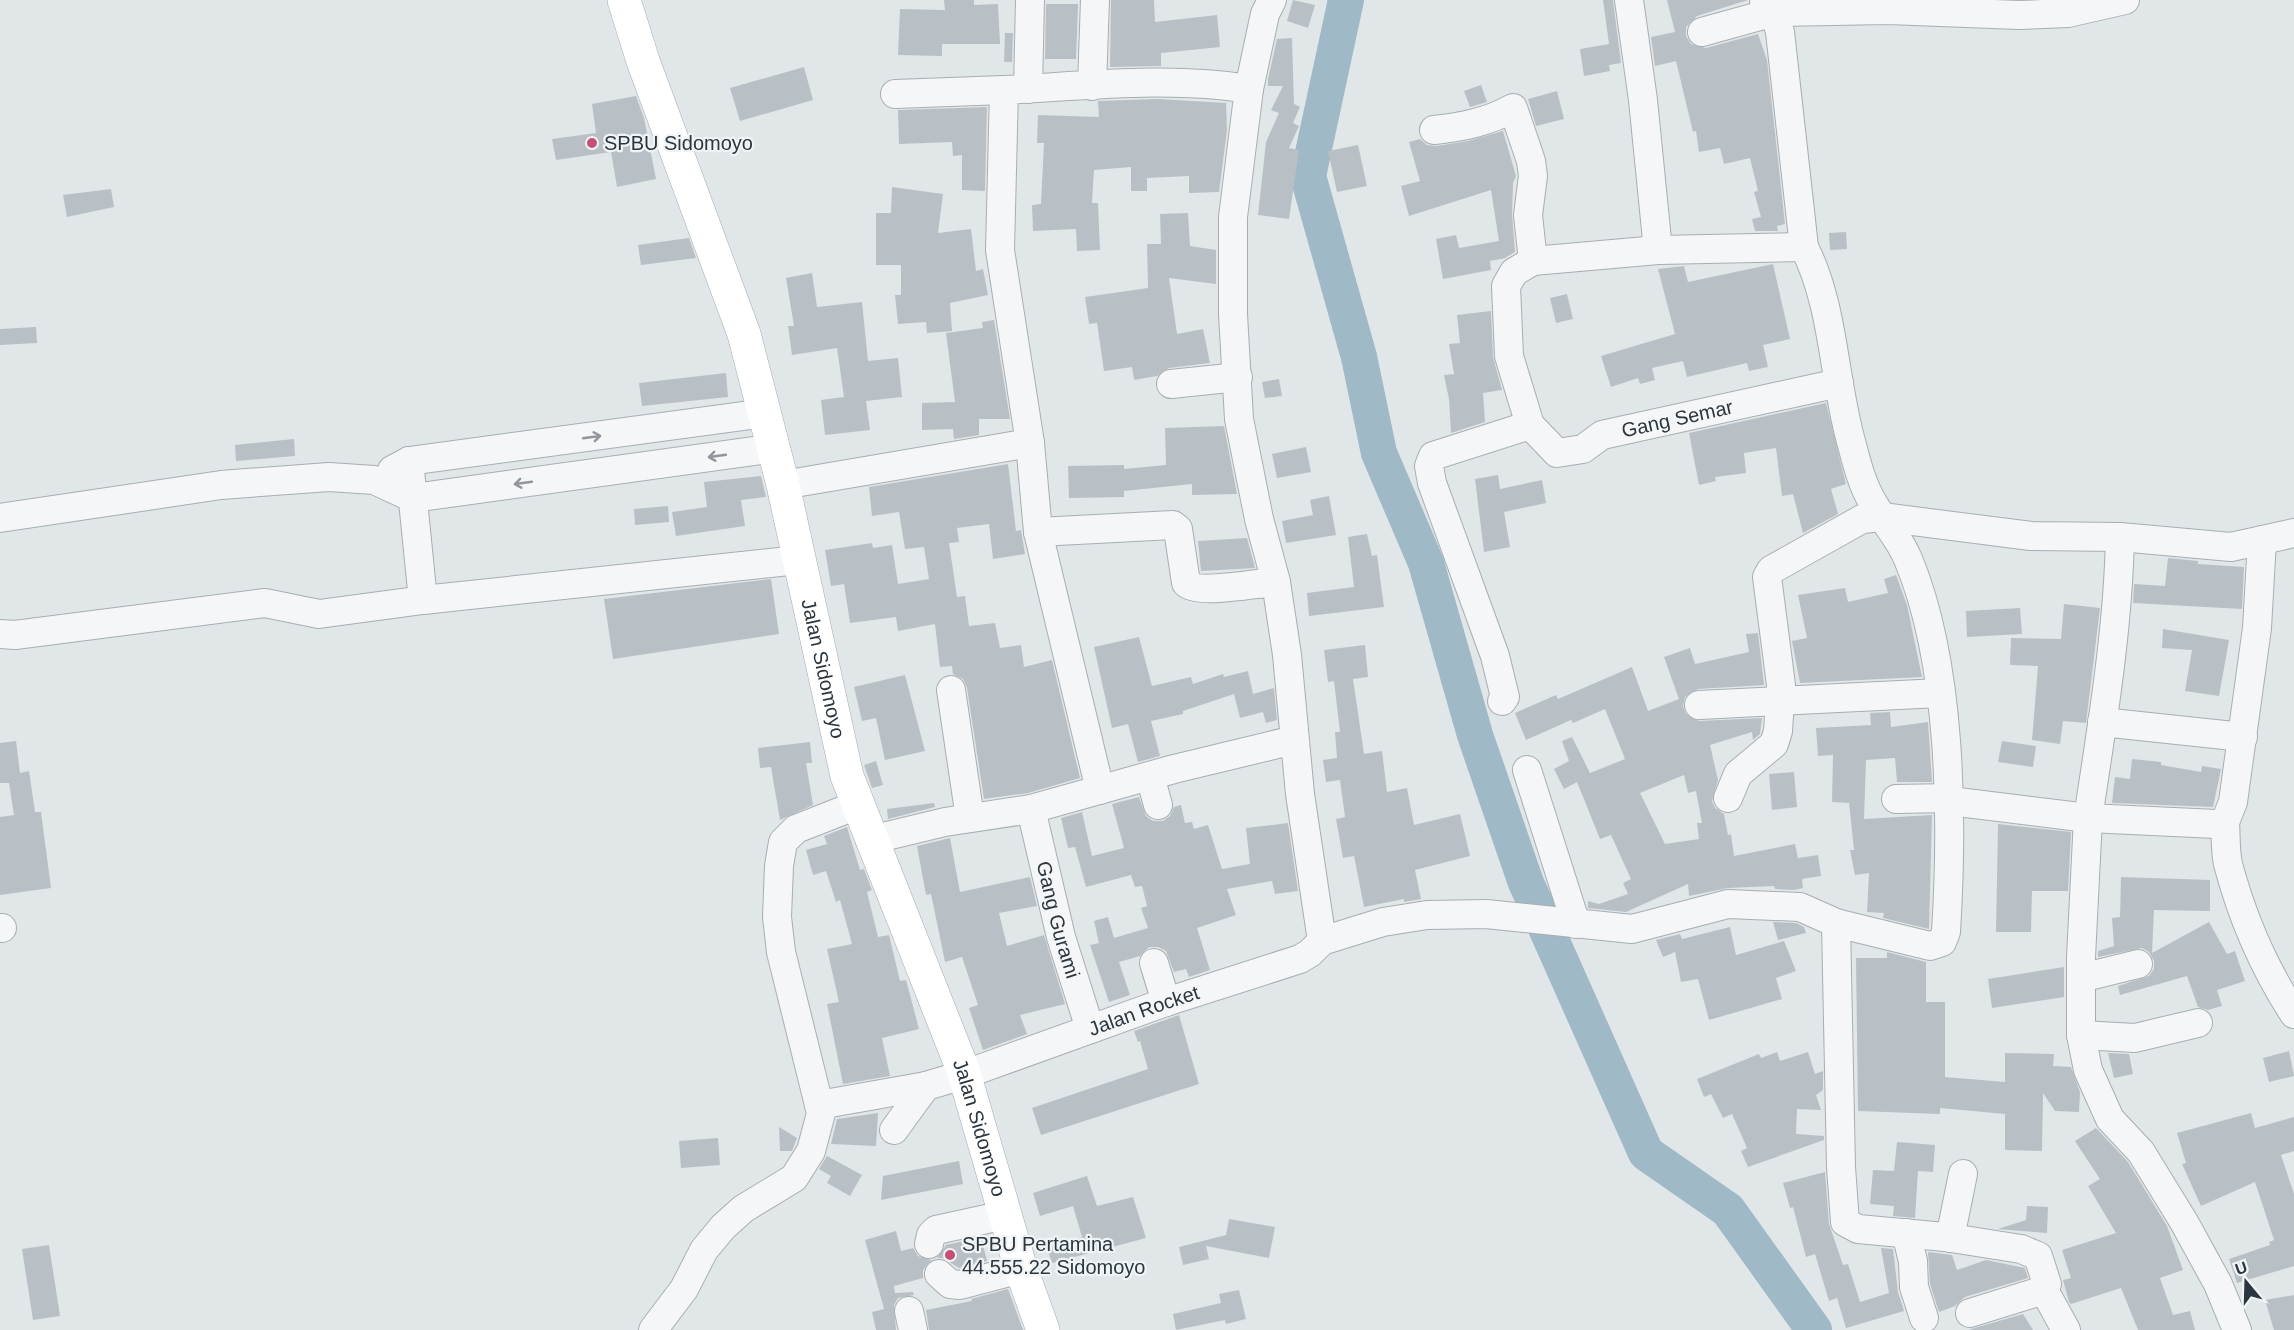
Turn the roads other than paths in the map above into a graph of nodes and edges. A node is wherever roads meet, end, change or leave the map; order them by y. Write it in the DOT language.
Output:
graph roads {
  1 [pos="624,0"];
  2 [pos="1030,0"];
  3 [pos="1095,0"];
  4 [pos="1272,0"];
  5 [pos="1629,0"];
  6 [pos="2125,0"];
  7 [pos="1769,6"];
  8 [pos="1702,32"];
  9 [pos="1092,86"];
  10 [pos="1249,89"];
  11 [pos="1016,90"];
  12 [pos="896,94"];
  13 [pos="1434,130"];
  14 [pos="1804,247"];
  15 [pos="1658,250"];
  16 [pos="1533,261"];
  17 [pos="1238,377"];
  18 [pos="1839,383"];
  19 [pos="1170,384"];
  20 [pos="765,413"];
  21 [pos="1530,425"];
  22 [pos="1030,443"];
  23 [pos="775,448"];
  24 [pos="409,462"];
  25 [pos="374,480"];
  26 [pos="783,485"];
  27 [pos="413,498"];
  28 [pos="1882,517"];
  29 [pos="0,518"];
  30 [pos="1038,532"];
  31 [pos="2294,533"];
  32 [pos="2120,537"];
  33 [pos="2262,540"];
  34 [pos="798,560"];
  35 [pos="1276,582"];
  36 [pos="423,600"];
  37 [pos="0,634"];
  38 [pos="951,690"];
  39 [pos="1940,693"];
  40 [pos="1781,700"];
  41 [pos="1502,701"];
  42 [pos="1699,705"];
  43 [pos="2102,722"];
  44 [pos="2243,736"];
  45 [pos="1294,740"];
  46 [pos="1527,770"];
  47 [pos="1150,776"];
  48 [pos="1100,790"];
  49 [pos="1728,798"];
  50 [pos="1896,799"];
  51 [pos="1950,800"];
  52 [pos="857,805"];
  53 [pos="1158,805"];
  54 [pos="1031,809"];
  55 [pos="970,818"];
  56 [pos="2088,818"];
  57 [pos="2226,822"];
  58 [pos="870,840"];
  59 [pos="1836,923"];
  60 [pos="1576,924"];
  61 [pos="1322,941"];
  62 [pos="1154,963"];
  63 [pos="2138,964"];
  64 [pos="2081,978"];
  65 [pos="1166,1002"];
  66 [pos="2294,1014"];
  67 [pos="2198,1023"];
  68 [pos="1090,1029"];
  69 [pos="2081,1035"];
  70 [pos="963,1075"];
  71 [pos="926,1086"];
  72 [pos="819,1105"];
  73 [pos="894,1130"];
  74 [pos="1964,1174"];
  75 [pos="1005,1215"];
  76 [pos="1906,1233"];
  77 [pos="1950,1238"];
  78 [pos="929,1244"];
  79 [pos="1021,1269"];
  80 [pos="939,1274"];
  81 [pos="2044,1290"];
  82 [pos="1970,1313"];
  83 [pos="1924,1318"];
  84 [pos="652,1330"];
  85 [pos="1043,1330"];
  86 [pos="2066,1330"];
  87 [pos="2236,1330"];
  1 -- 20 [label="main road, Jalan Sidomoyo"];
  2 -- 11 [label="street"];
  3 -- 9 [label="street"];
  4 -- 10 [label="street"];
  5 -- 15 [label="street"];
  6 -- 7 [label="street"];
  7 -- 8 [label="street"];
  7 -- 14 [label="street"];
  9 -- 10 [label="street"];
  9 -- 11 [label="street"];
  10 -- 17 [label="street"];
  11 -- 12 [label="street"];
  11 -- 22 [label="street"];
  13 -- 16 [label="street"];
  14 -- 15 [label="street"];
  14 -- 18 [label="street"];
  15 -- 16 [label="street"];
  16 -- 21 [label="street"];
  17 -- 19 [label="street"];
  17 -- 35 [label="street"];
  18 -- 21 [label="street, Gang Semar"];
  18 -- 28 [label="street"];
  20 -- 23 [label="main road, Jalan Sidomoyo"];
  24 -- 20 [label="street, one-way"];
  21 -- 41 [label="street"];
  22 -- 26 [label="street"];
  22 -- 30 [label="street"];
  23 -- 26 [label="main road, Jalan Sidomoyo"];
  23 -- 27 [label="street, one-way"];
  24 -- 25 [label="street"];
  24 -- 27 [label="street"];
  25 -- 27 [label="street"];
  25 -- 29 [label="street"];
  26 -- 34 [label="main road, Jalan Sidomoyo"];
  27 -- 36 [label="street"];
  28 -- 32 [label="street"];
  28 -- 39 [label="street"];
  28 -- 40 [label="street"];
  30 -- 35 [label="street"];
  30 -- 48 [label="street"];
  31 -- 33 [label="street"];
  32 -- 33 [label="street"];
  32 -- 43 [label="street"];
  33 -- 44 [label="street"];
  34 -- 36 [label="street"];
  34 -- 52 [label="main road, Jalan Sidomoyo"];
  35 -- 45 [label="street"];
  36 -- 37 [label="street"];
  38 -- 55 [label="street"];
  39 -- 40 [label="street"];
  39 -- 51 [label="street"];
  40 -- 42 [label="street"];
  40 -- 49 [label="street"];
  43 -- 44 [label="street"];
  43 -- 56 [label="street"];
  44 -- 57 [label="street"];
  45 -- 47 [label="street"];
  45 -- 61 [label="street"];
  46 -- 60 [label="street"];
  47 -- 48 [label="street"];
  47 -- 53 [label="street"];
  48 -- 54 [label="street"];
  50 -- 51 [label="street"];
  51 -- 56 [label="street"];
  51 -- 59 [label="street"];
  52 -- 58 [label="main road, Jalan Sidomoyo"];
  52 -- 72 [label="street"];
  54 -- 55 [label="street"];
  54 -- 68 [label="street, Gang Gurami"];
  55 -- 58 [label="street"];
  56 -- 57 [label="street"];
  56 -- 64 [label="street"];
  57 -- 66 [label="street"];
  58 -- 70 [label="main road, Jalan Sidomoyo"];
  59 -- 60 [label="street"];
  59 -- 76 [label="street"];
  60 -- 61 [label="street"];
  61 -- 65 [label="street, Jalan Rocket"];
  62 -- 65 [label="street"];
  63 -- 64 [label="street"];
  64 -- 69 [label="street"];
  65 -- 68 [label="street, Jalan Rocket"];
  67 -- 69 [label="street"];
  68 -- 70 [label="street, Jalan Rocket"];
  69 -- 87 [label="street"];
  70 -- 71 [label="street, Jalan Rocket"];
  70 -- 75 [label="main road, Jalan Sidomoyo"];
  71 -- 72 [label="street, Jalan Rocket"];
  71 -- 73 [label="street"];
  72 -- 84 [label="street"];
  74 -- 77 [label="street"];
  75 -- 78 [label="street"];
  75 -- 79 [label="main road, Jalan Sidomoyo"];
  76 -- 77 [label="street"];
  76 -- 83 [label="street"];
  77 -- 81 [label="street"];
  79 -- 80 [label="street"];
  79 -- 85 [label="main road, Jalan Sidomoyo"];
  81 -- 82 [label="street"];
  81 -- 86 [label="street"];
}
